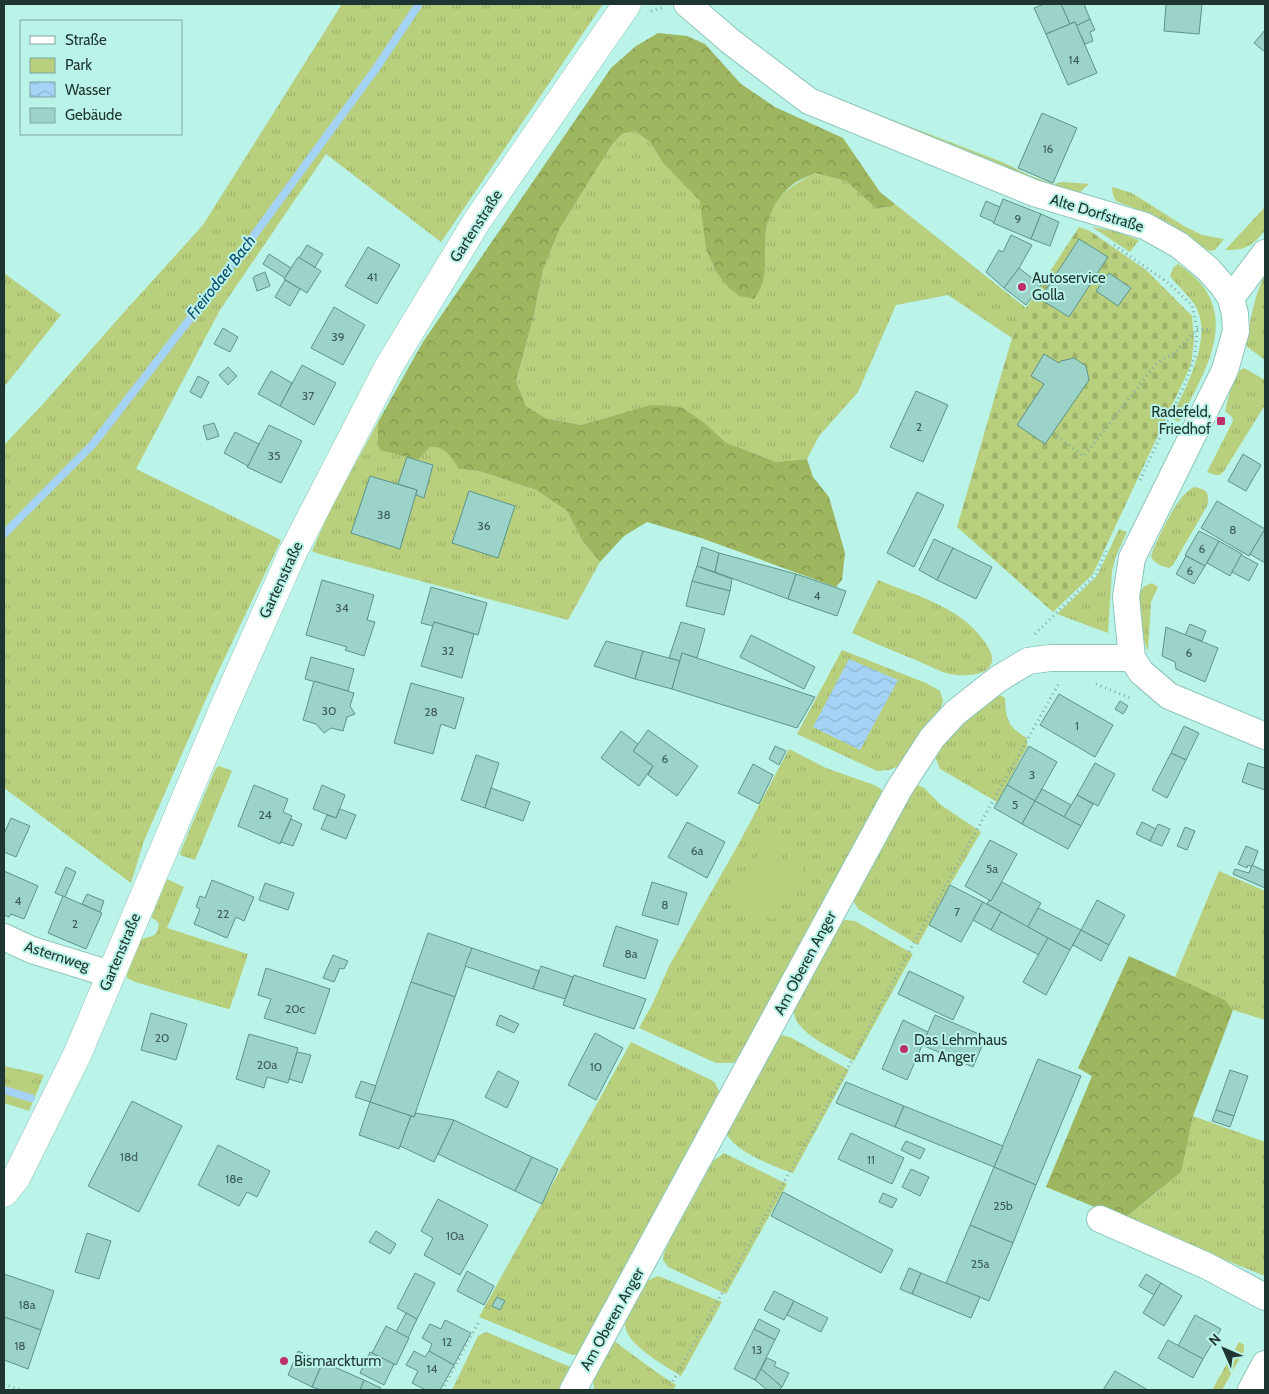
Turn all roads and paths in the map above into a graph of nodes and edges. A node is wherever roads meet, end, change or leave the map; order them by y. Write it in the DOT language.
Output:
graph roads {
  1 [pos="676,5"];
  2 [pos="639,8"];
  3 [pos="1112,244"];
  4 [pos="1265,253"];
  5 [pos="1231,298"];
  6 [pos="1197,329"];
  7 [pos="1053,433"];
  8 [pos="1138,483"];
  9 [pos="1108,547"];
  10 [pos="1030,638"];
  11 [pos="1132,658"];
  12 [pos="1062,678"];
  13 [pos="1092,682"];
  14 [pos="1134,699"];
  15 [pos="1265,736"];
  16 [pos="4,937"];
  17 [pos="110,974"];
  18 [pos="4,1193"];
  19 [pos="1100,1219"];
  20 [pos="1265,1297"];
  21 [pos="478,1323"];
  22 [pos="1265,1364"];
  23 [pos="4,1384"];
  24 [pos="20,1390"];
  25 [pos="442,1390"];
  26 [pos="573,1390"];
  27 [pos="668,1390"];
  28 [pos="1251,1390"];
  1 -- 2 [label="path"];
  1 -- 5 [label="street, Alte Dorfstraße"];
  2 -- 17 [label="main road, Gartenstraße"];
  3 -- 6 [label="path"];
  4 -- 5 [label="street"];
  5 -- 11 [label="street, Alte Dorfstraße"];
  6 -- 7 [label="path"];
  6 -- 8 [label="path"];
  9 -- 10 [label="path"];
  11 -- 15 [label="street"];
  11 -- 26 [label="street, Am Oberen Anger"];
  12 -- 27 [label="path"];
  13 -- 14 [label="path"];
  16 -- 17 [label="street, Asternweg"];
  17 -- 18 [label="main road, Gartenstraße"];
  19 -- 20 [label="street"];
  21 -- 25 [label="path"];
  22 -- 28 [label="street"];
  23 -- 24 [label="path"];
}
